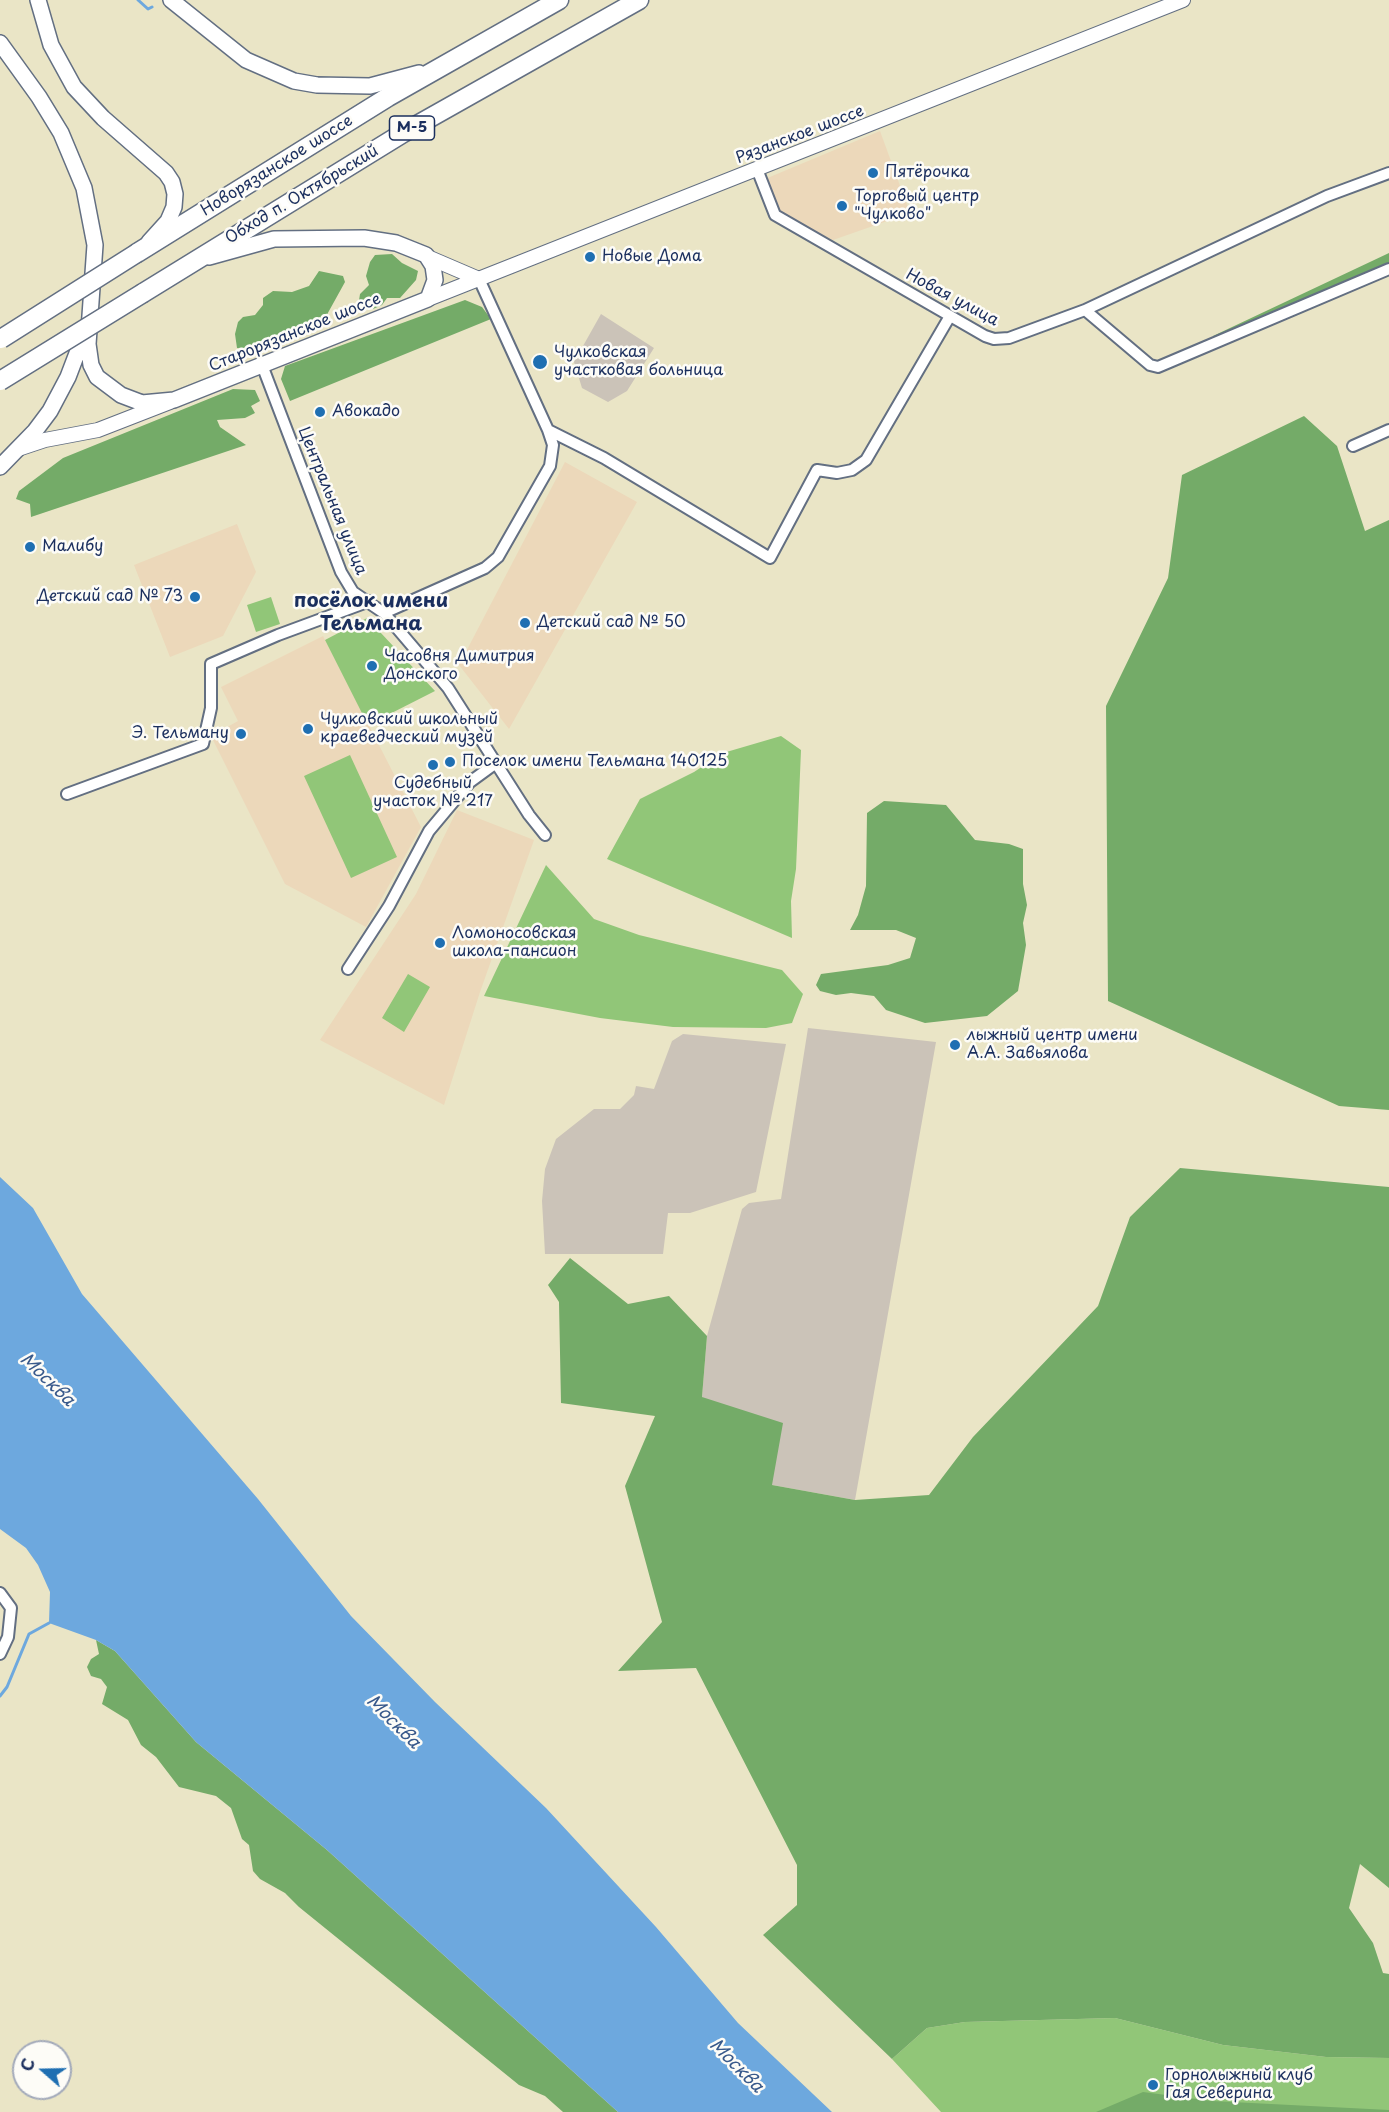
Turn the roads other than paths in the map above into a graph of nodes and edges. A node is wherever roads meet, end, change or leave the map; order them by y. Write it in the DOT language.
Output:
graph roads {
  1 [pos="38,0"];
  2 [pos="171,0"];
  3 [pos="559,0"];
  4 [pos="639,0"];
  5 [pos="1184,0"];
  6 [pos="0,43"];
  7 [pos="447,63"];
  8 [pos="757,169"];
  9 [pos="1389,173"];
  10 [pos="137,253"];
  11 [pos="430,258"];
  12 [pos="189,264"];
  13 [pos="1389,268"];
  14 [pos="479,279"];
  15 [pos="428,299"];
  16 [pos="91,308"];
  17 [pos="1085,309"];
  18 [pos="950,316"];
  19 [pos="0,339"];
  20 [pos="262,365"];
  21 [pos="0,381"];
  22 [pos="174,400"];
  23 [pos="548,430"];
  24 [pos="1389,430"];
  25 [pos="1353,446"];
  26 [pos="18,449"];
  27 [pos="0,467"];
  28 [pos="370,601"];
  29 [pos="384,613"];
  30 [pos="496,763"];
  31 [pos="67,794"];
  32 [pos="545,835"];
  33 [pos="348,969"];
  34 [pos="0,1593"];
  35 [pos="0,1654"];
  1 -- 10 [label="main road"];
  2 -- 7 [label="main road"];
  3 -- 7 [label="highway, Новорязанское шоссе / М-5"];
  4 -- 12 [label="highway, Обход п. Октябрьский / М-5"];
  5 -- 8 [label="main road, Рязанское шоссе"];
  6 -- 16 [label="main road"];
  7 -- 10 [label="highway, Новорязанское шоссе / М-5"];
  8 -- 14 [label="main road, Рязанское шоссе"];
  8 -- 18 [label="street, Новая улица"];
  9 -- 17 [label="street, Новая улица"];
  10 -- 19 [label="highway, Новорязанское шоссе / М-5, bridge"];
  11 -- 12 [label="main road"];
  11 -- 14 [label="main road"];
  11 -- 15 [label="main road"];
  12 -- 21 [label="highway, Обход п. Октябрьский / М-5, bridge"];
  13 -- 17 [label="street"];
  14 -- 15 [label="main road, Рязанское шоссе"];
  14 -- 23 [label="street"];
  15 -- 20 [label="main road, Старорязанское шоссе"];
  16 -- 22 [label="main road, Старорязанское шоссе"];
  16 -- 26 [label="main road"];
  17 -- 18 [label="street, Новая улица"];
  18 -- 23 [label="street"];
  20 -- 22 [label="main road, Старорязанское шоссе"];
  20 -- 28 [label="street, Центральная улица"];
  22 -- 26 [label="main road"];
  23 -- 29 [label="street"];
  24 -- 25 [label="street"];
  26 -- 27 [label="main road"];
  28 -- 29 [label="street, Центральная улица"];
  28 -- 31 [label="street"];
  29 -- 30 [label="street, Центральная улица"];
  30 -- 32 [label="street, Центральная улица"];
  30 -- 33 [label="street"];
  34 -- 35 [label="street"];
}
